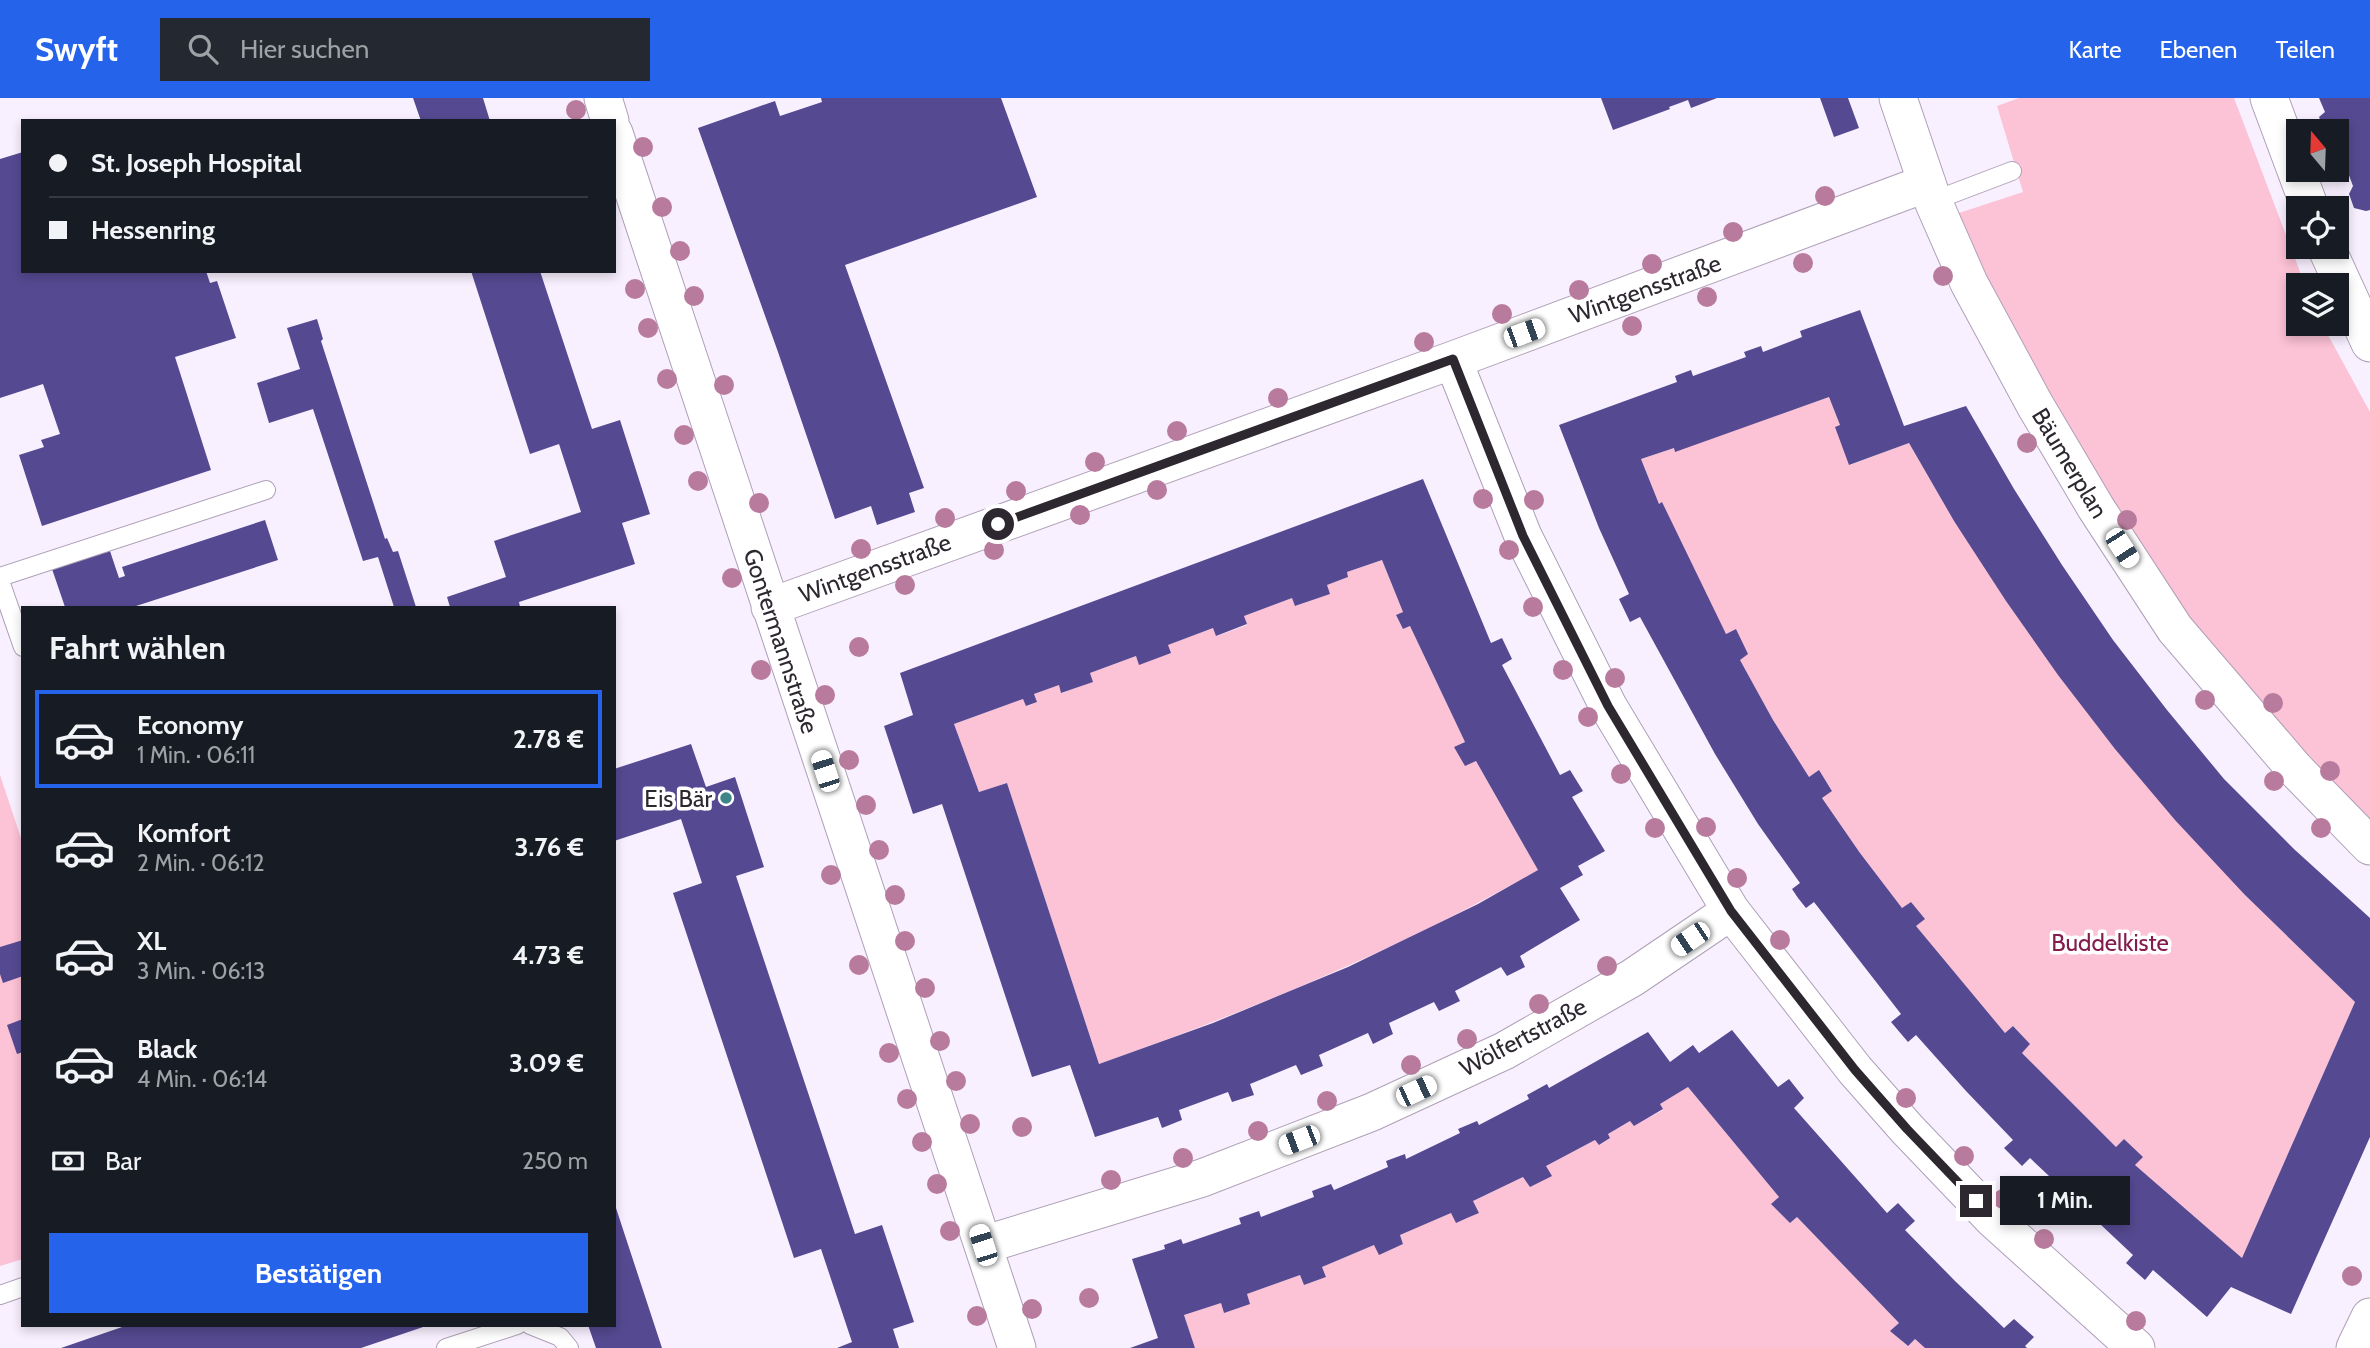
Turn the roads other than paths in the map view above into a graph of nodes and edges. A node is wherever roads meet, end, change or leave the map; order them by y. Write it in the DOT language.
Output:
graph roads {
  1 [pos="603,98"];
  2 [pos="2269,98"];
  3 [pos="1904,100"];
  4 [pos="609,119"];
  5 [pos="616,139"];
  6 [pos="2012,171"];
  7 [pos="1931,192"];
  8 [pos="2306,196"];
  9 [pos="2332,259"];
  10 [pos="2370,343"];
  11 [pos="1453,359"];
  12 [pos="266,490"];
  13 [pos="0,579"];
  14 [pos="770,607"];
  15 [pos="21,641"];
  16 [pos="2370,846"];
  17 [pos="1731,911"];
  18 [pos="983,1245"];
  19 [pos="21,1288"];
  20 [pos="0,1295"];
  21 [pos="2370,1317"];
  22 [pos="511,1327"];
  23 [pos="535,1327"];
  24 [pos="446,1348"];
  25 [pos="569,1348"];
  26 [pos="1017,1348"];
  27 [pos="2136,1348"];
  28 [pos="2355,1348"];
  1 -- 4 [label="street"];
  2 -- 8 [label="street"];
  3 -- 7 [label="street, Bäumerplan"];
  5 -- 14 [label="street, Gontermannstraße"];
  6 -- 7 [label="lane"];
  7 -- 11 [label="street, Wintgensstraße"];
  7 -- 16 [label="street, Bäumerplan"];
  9 -- 10 [label="street"];
  11 -- 14 [label="street, Wintgensstraße"];
  11 -- 17 [label="street"];
  12 -- 13 [label="lane"];
  13 -- 15 [label="lane"];
  14 -- 18 [label="street, Gontermannstraße"];
  17 -- 18 [label="street, Wölfertstraße"];
  17 -- 27 [label="street"];
  18 -- 26 [label="street, Gontermannstraße"];
  19 -- 20 [label="lane"];
  21 -- 28 [label="street"];
  22 -- 24 [label="lane"];
  23 -- 25 [label="lane"];
}
